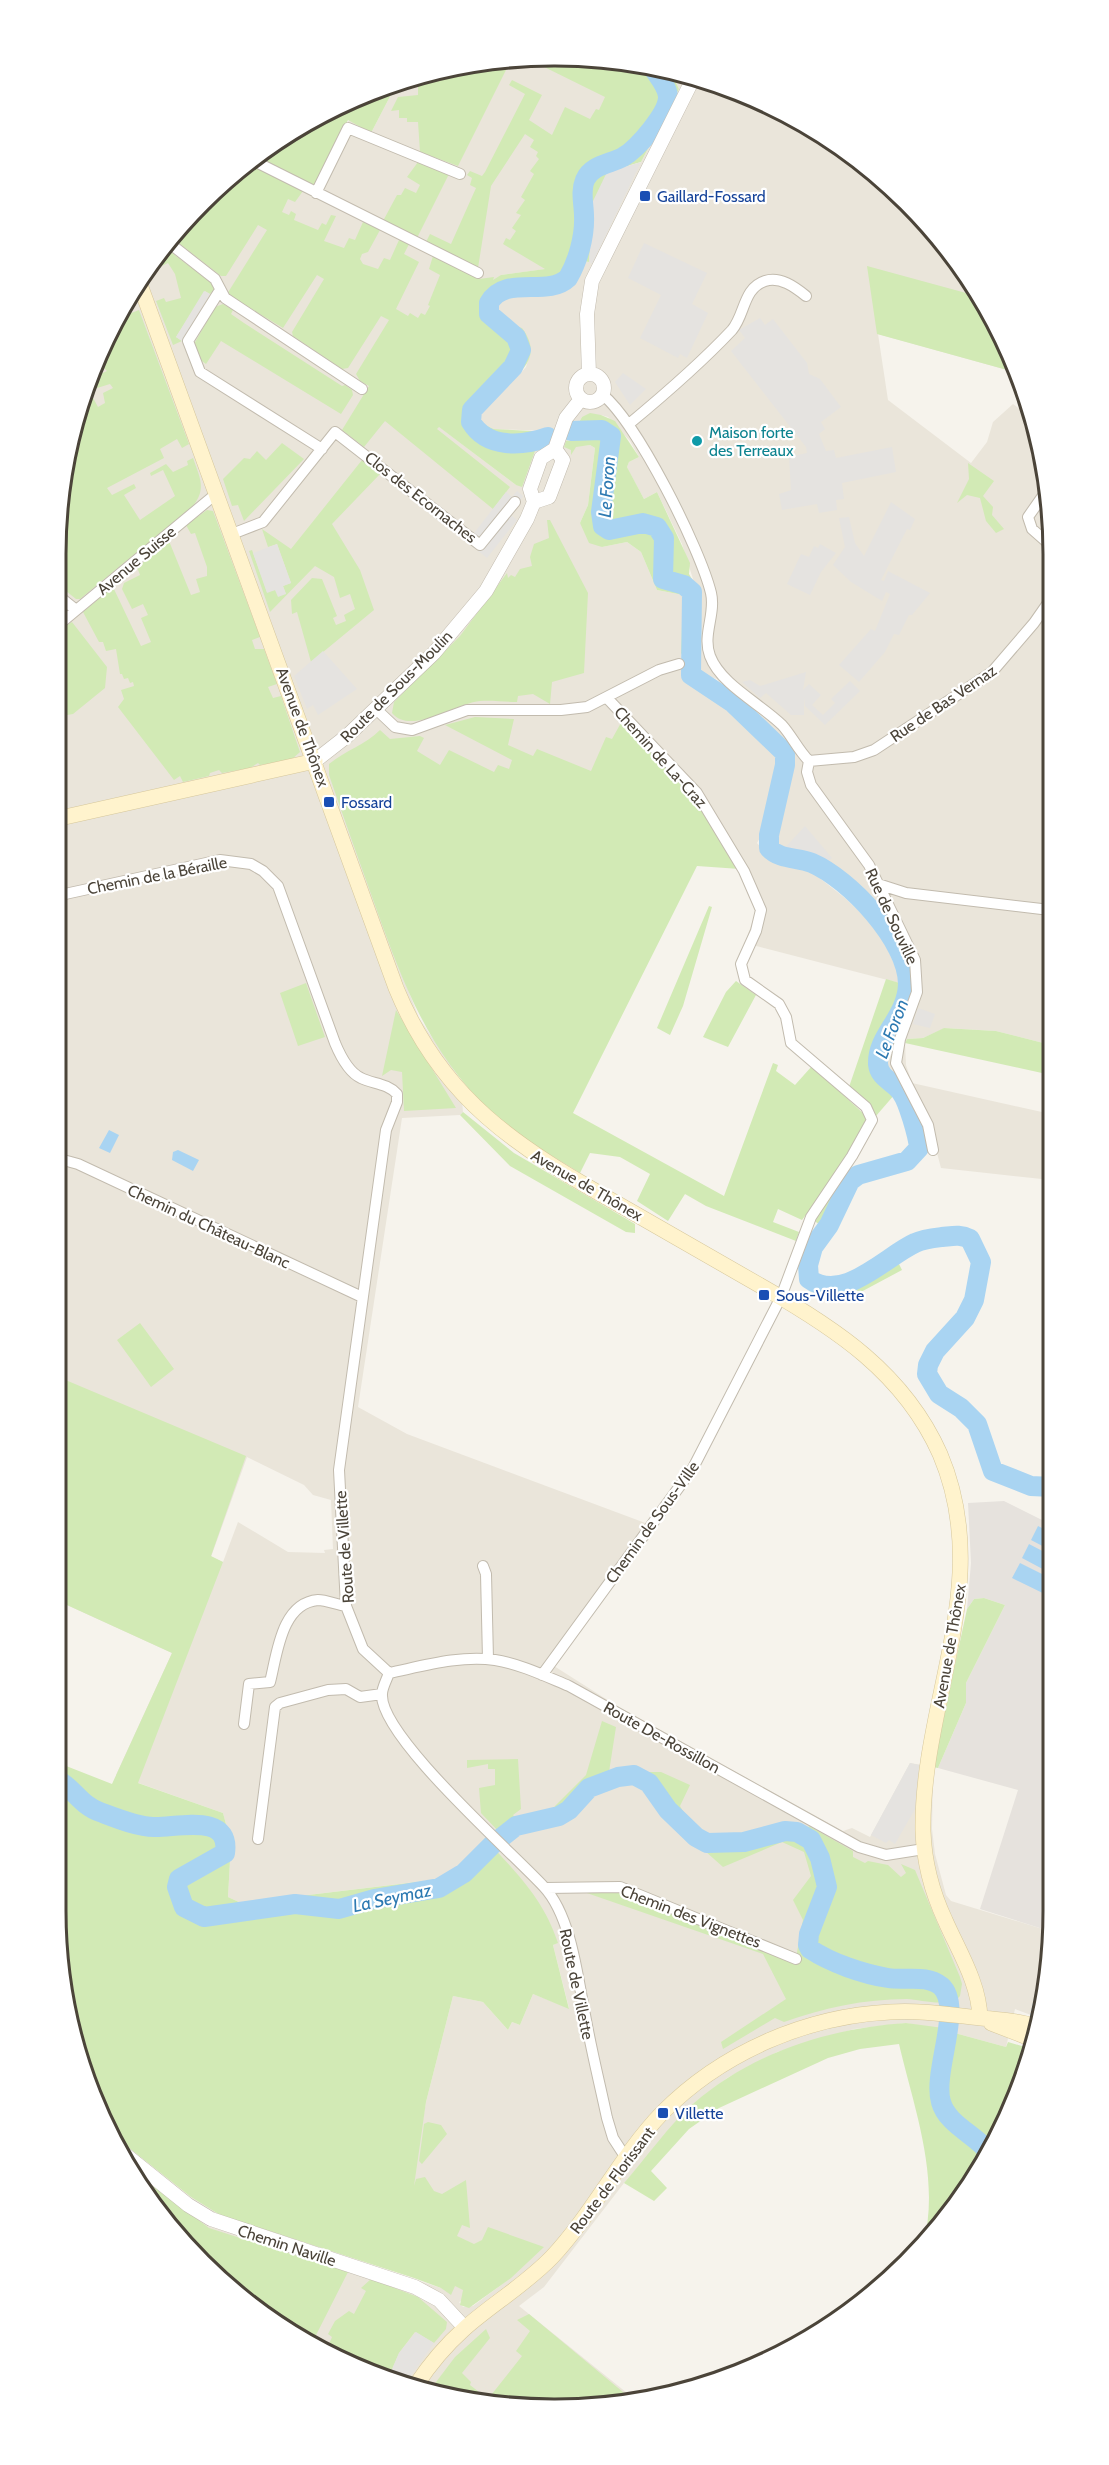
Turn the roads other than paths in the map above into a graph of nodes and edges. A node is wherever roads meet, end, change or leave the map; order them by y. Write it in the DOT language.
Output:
graph roads {
  1 [pos="690,86"];
  2 [pos="261,164"];
  3 [pos="460,174"];
  4 [pos="316,193"];
  5 [pos="175,247"];
  6 [pos="478,273"];
  7 [pos="220,290"];
  8 [pos="143,292"];
  9 [pos="807,296"];
  10 [pos="589,374"];
  11 [pos="362,389"];
  12 [pos="603,395"];
  13 [pos="581,399"];
  14 [pos="629,424"];
  15 [pos="555,449"];
  16 [pos="322,450"];
  17 [pos="217,493"];
  18 [pos="1040,500"];
  19 [pos="515,502"];
  20 [pos="534,502"];
  21 [pos="232,534"];
  22 [pos="1042,538"];
  23 [pos="66,602"];
  24 [pos="1043,609"];
  25 [pos="76,610"];
  26 [pos="66,618"];
  27 [pos="679,664"];
  28 [pos="607,698"];
  29 [pos="376,709"];
  30 [pos="315,761"];
  31 [pos="808,761"];
  32 [pos="66,817"];
  33 [pos="878,884"];
  34 [pos="66,894"];
  35 [pos="1043,909"];
  36 [pos="344,1062"];
  37 [pos="933,1150"];
  38 [pos="66,1161"];
  39 [pos="362,1297"];
  40 [pos="781,1298"];
  41 [pos="483,1566"];
  42 [pos="346,1606"];
  43 [pos="488,1659"];
  44 [pos="389,1673"];
  45 [pos="542,1675"];
  46 [pos="382,1694"];
  47 [pos="244,1724"];
  48 [pos="258,1839"];
  49 [pos="924,1849"];
  50 [pos="546,1888"];
  51 [pos="796,1959"];
  52 [pos="974,2017"];
  53 [pos="1029,2026"];
  54 [pos="1017,2027"];
  55 [pos="1027,2034"];
  56 [pos="626,2158"];
  57 [pos="135,2162"];
  58 [pos="465,2328"];
  59 [pos="420,2380"];
  1 -- 10 [label="street"];
  2 -- 4 [label="street"];
  3 -- 4 [label="street"];
  4 -- 6 [label="street"];
  5 -- 7 [label="street"];
  7 -- 11 [label="street"];
  7 -- 16 [label="street"];
  8 -- 17 [label="main road, Avenue de Thônex"];
  9 -- 14 [label="street"];
  10 -- 12 [label="street"];
  10 -- 13 [label="street"];
  12 -- 13 [label="street"];
  12 -- 14 [label="street"];
  13 -- 15 [label="street, Route de Sous-Moulin"];
  14 -- 31 [label="street"];
  15 -- 20 [label="street, Route de Sous-Moulin"];
  15 -- 20 [label="street, Route de Sous-Moulin"];
  16 -- 19 [label="street, Clos des Ecornaches"];
  16 -- 21 [label="street, Clos des Ecornaches"];
  17 -- 21 [label="main road, Avenue de Thônex"];
  17 -- 25 [label="street, Avenue Suisse"];
  18 -- 22 [label="street"];
  20 -- 29 [label="street, Route de Sous-Moulin"];
  21 -- 30 [label="main road, Avenue de Thônex"];
  23 -- 25 [label="street"];
  24 -- 31 [label="street, Rue de Bas Vernaz"];
  25 -- 26 [label="street, Avenue Suisse"];
  27 -- 28 [label="street"];
  28 -- 29 [label="street"];
  28 -- 40 [label="street, Chemin de La-Craz"];
  29 -- 30 [label="street, Route de Sous-Moulin"];
  30 -- 32 [label="main road, Route de Sous-Moulin"];
  30 -- 40 [label="main road, Avenue de Thônex"];
  31 -- 33 [label="street, Rue de Souville"];
  33 -- 35 [label="street"];
  33 -- 37 [label="street, Rue de Souville"];
  34 -- 36 [label="street, Chemin de la Béraille"];
  36 -- 39 [label="street, Route de Villette"];
  38 -- 39 [label="street, Chemin du Château-Blanc"];
  39 -- 42 [label="street, Route de Villette"];
  40 -- 45 [label="street, Chemin de Sous-Ville"];
  40 -- 49 [label="main road, Avenue de Thônex"];
  41 -- 43 [label="street"];
  42 -- 44 [label="street, Route de Villette"];
  42 -- 47 [label="street"];
  43 -- 44 [label="street, Route De-Rossillon"];
  43 -- 45 [label="street, Route De-Rossillon"];
  44 -- 46 [label="street"];
  45 -- 49 [label="street, Route De-Rossillon"];
  46 -- 48 [label="street"];
  46 -- 50 [label="street, Route de Villette"];
  49 -- 52 [label="main road, Avenue de Thônex"];
  50 -- 51 [label="street, Chemin des Vignettes"];
  50 -- 56 [label="street, Route de Villette"];
  52 -- 54 [label="main road, Route de Florissant"];
  52 -- 56 [label="main road, Route de Florissant"];
  53 -- 54 [label="main road, Route de Florissant"];
  54 -- 55 [label="main road, Route de Florissant"];
  56 -- 58 [label="main road, Route de Florissant"];
  57 -- 58 [label="street, Chemin Naville"];
  58 -- 59 [label="main road, Route de Florissant"];
}
